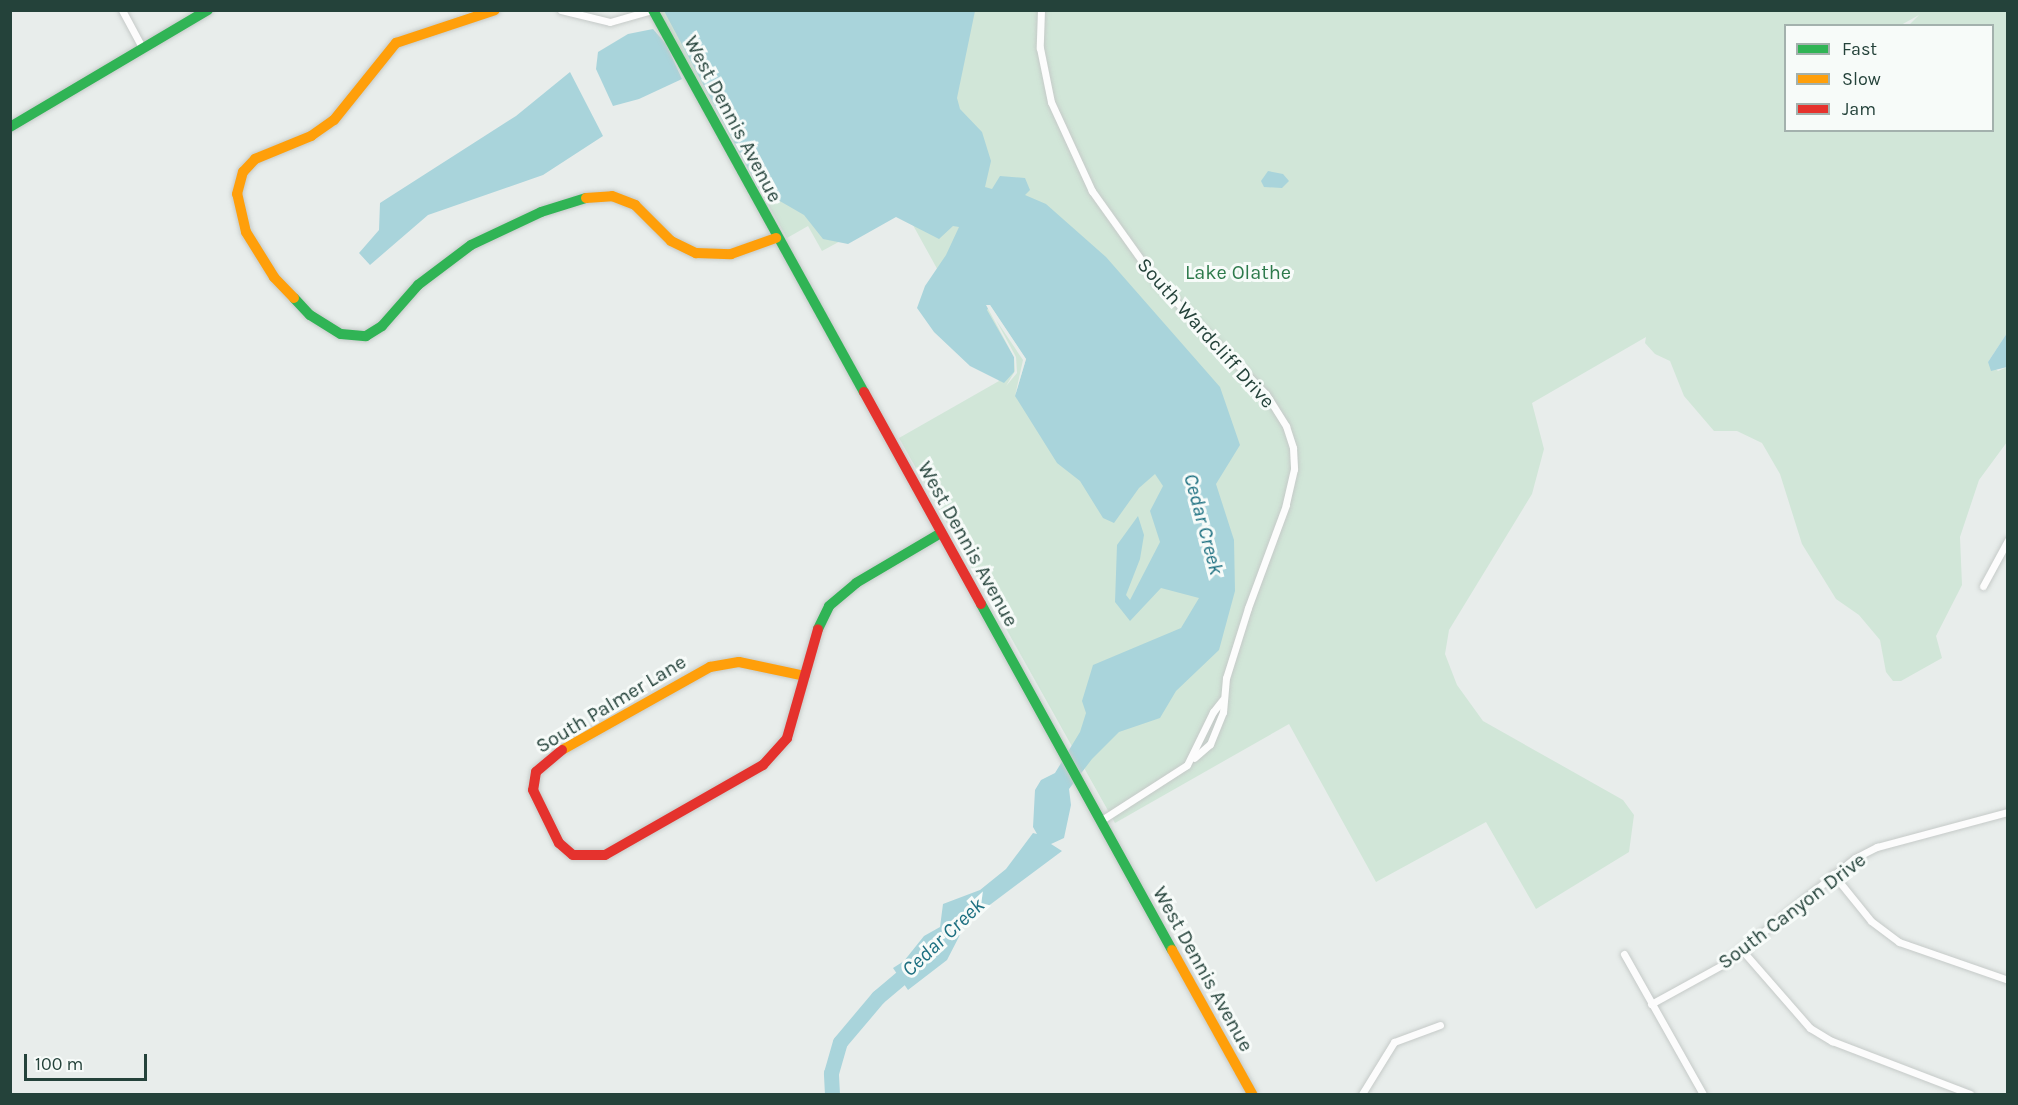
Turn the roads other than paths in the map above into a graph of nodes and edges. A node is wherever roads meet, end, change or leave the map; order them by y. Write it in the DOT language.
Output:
graph roads {
  1 [pos="122,10"];
  2 [pos="208,10"];
  3 [pos="495,10"];
  4 [pos="561,10"];
  5 [pos="652,10"];
  6 [pos="1041,10"];
  7 [pos="143,49"];
  8 [pos="10,127"];
  9 [pos="776,238"];
  10 [pos="941,534"];
  11 [pos="2007,540"];
  12 [pos="1983,586"];
  13 [pos="805,676"];
  14 [pos="1223,699"];
  15 [pos="1194,758"];
  16 [pos="2007,812"];
  17 [pos="1100,821"];
  18 [pos="1833,874"];
  19 [pos="1742,949"];
  20 [pos="1624,954"];
  21 [pos="2007,980"];
  22 [pos="1651,1004"];
  23 [pos="1440,1025"];
  24 [pos="1252,1095"];
  25 [pos="1362,1095"];
  26 [pos="1703,1095"];
  27 [pos="1970,1095"];
  1 -- 7 [label="street"];
  2 -- 7 [label="street"];
  3 -- 9 [label="street"];
  4 -- 5 [label="street"];
  5 -- 9 [label="street, West Dennis Avenue"];
  6 -- 14 [label="street, South Wardcliff Drive"];
  7 -- 8 [label="street"];
  9 -- 10 [label="street, West Dennis Avenue"];
  10 -- 13 [label="street, South Palmer Lane"];
  10 -- 17 [label="street, West Dennis Avenue"];
  11 -- 12 [label="street"];
  13 -- 13 [label="street, South Palmer Lane"];
  14 -- 15 [label="street, South Wardcliff Drive"];
  14 -- 15 [label="street"];
  15 -- 17 [label="street, South Wardcliff Drive"];
  16 -- 18 [label="street, South Canyon Drive"];
  17 -- 24 [label="street, West Dennis Avenue"];
  18 -- 19 [label="street, South Canyon Drive"];
  18 -- 21 [label="street"];
  19 -- 22 [label="street, South Canyon Drive"];
  19 -- 27 [label="street"];
  20 -- 22 [label="street"];
  22 -- 26 [label="street"];
  23 -- 25 [label="street"];
}
